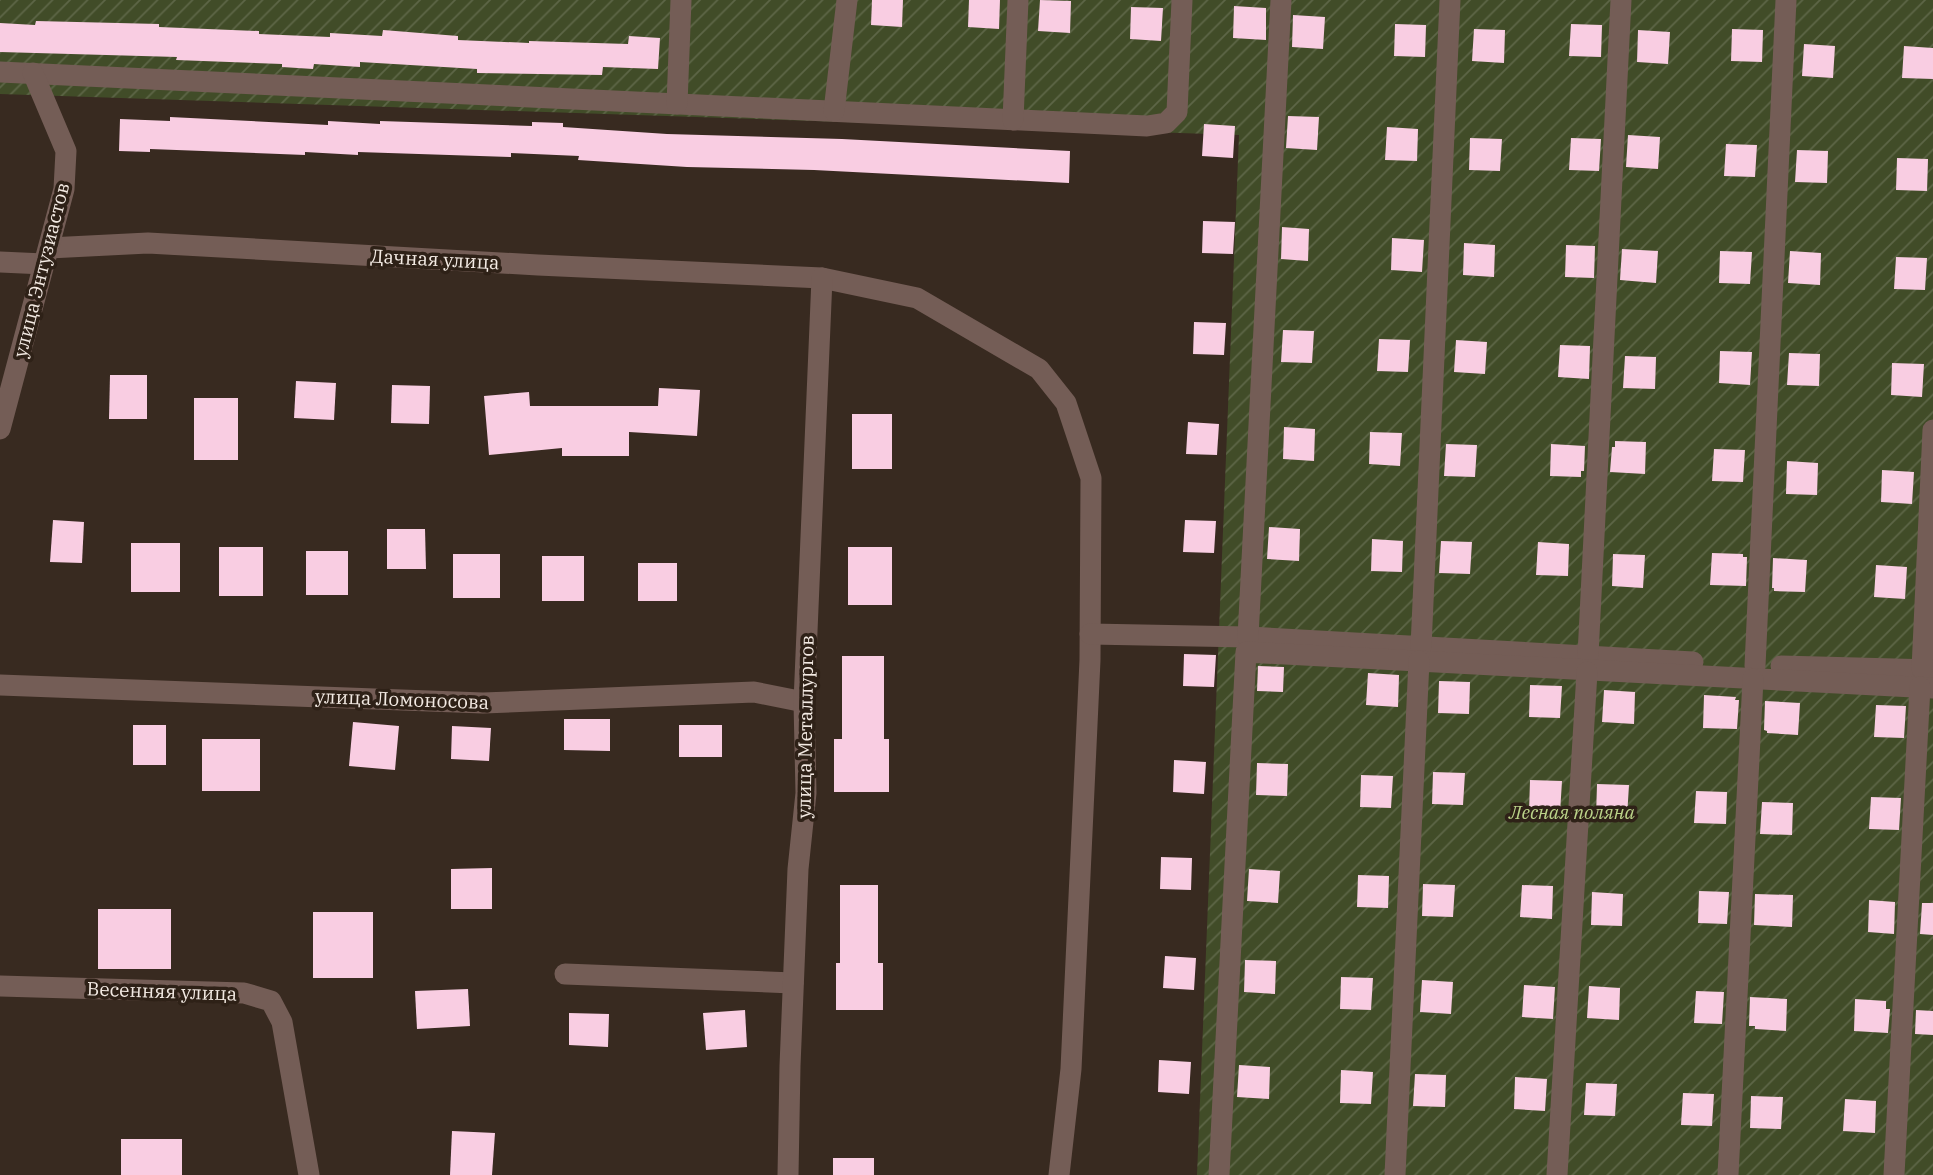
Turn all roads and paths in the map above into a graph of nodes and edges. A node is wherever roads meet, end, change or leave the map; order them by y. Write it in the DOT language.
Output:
graph roads {
  1 [pos="681,0"];
  2 [pos="847,0"];
  3 [pos="1018,0"];
  4 [pos="1182,0"];
  5 [pos="1281,0"];
  6 [pos="1450,0"];
  7 [pos="1621,0"];
  8 [pos="1786,0"];
  9 [pos="0,72"];
  10 [pos="33,73"];
  11 [pos="677,104"];
  12 [pos="834,111"];
  13 [pos="1013,120"];
  14 [pos="46,256"];
  15 [pos="0,262"];
  16 [pos="822,278"];
  17 [pos="0,429"];
  18 [pos="1933,430"];
  19 [pos="1090,634"];
  20 [pos="1248,637"];
  21 [pos="1420,654"];
  22 [pos="1587,663"];
  23 [pos="1754,672"];
  24 [pos="1927,678"];
  25 [pos="0,685"];
  26 [pos="804,702"];
  27 [pos="565,974"];
  28 [pos="793,983"];
  29 [pos="0,986"];
  30 [pos="309,1175"];
  31 [pos="788,1175"];
  32 [pos="1059,1175"];
  33 [pos="1219,1175"];
  34 [pos="1395,1175"];
  35 [pos="1557,1175"];
  36 [pos="1728,1175"];
  37 [pos="1894,1175"];
  1 -- 11 [label="street"];
  2 -- 12 [label="street"];
  3 -- 13 [label="street"];
  4 -- 13 [label="street"];
  5 -- 20 [label="street"];
  6 -- 21 [label="street"];
  7 -- 22 [label="street"];
  8 -- 23 [label="street"];
  9 -- 10 [label="street"];
  10 -- 11 [label="street"];
  10 -- 14 [label="street, улица Энтузиастов"];
  11 -- 12 [label="street"];
  12 -- 13 [label="street"];
  14 -- 15 [label="street, Дачная улица"];
  14 -- 16 [label="street, Дачная улица"];
  14 -- 17 [label="street, улица Энтузиастов"];
  16 -- 19 [label="street, Дачная улица"];
  16 -- 26 [label="street, улица Металлургов"];
  18 -- 24 [label="street"];
  19 -- 20 [label="street"];
  19 -- 32 [label="street, Дачная улица"];
  20 -- 21 [label="street"];
  21 -- 22 [label="street"];
  21 -- 33 [label="street"];
  21 -- 34 [label="street"];
  22 -- 23 [label="street"];
  22 -- 35 [label="street"];
  23 -- 24 [label="street"];
  23 -- 36 [label="street"];
  24 -- 37 [label="street"];
  25 -- 26 [label="street, улица Ломоносова"];
  26 -- 28 [label="street, улица Металлургов"];
  27 -- 28 [label="street"];
  28 -- 31 [label="street, улица Металлургов"];
  29 -- 30 [label="street, Весенняя улица"];
}
